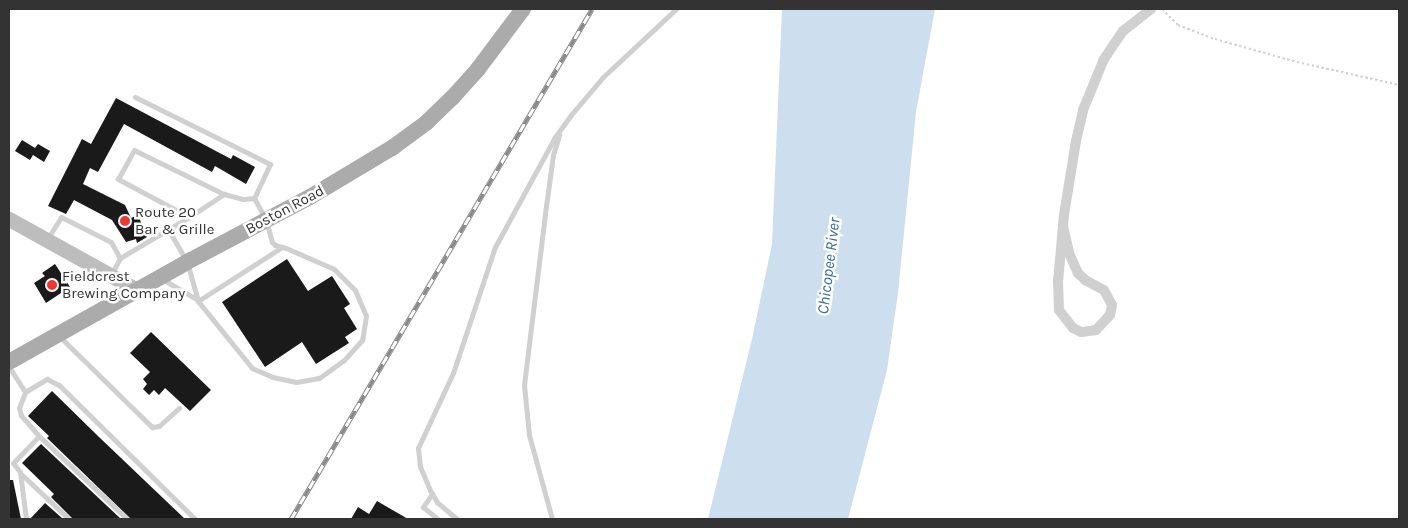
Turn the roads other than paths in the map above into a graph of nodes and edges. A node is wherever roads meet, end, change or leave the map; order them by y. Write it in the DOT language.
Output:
graph roads {
  1 [pos="523,9"];
  2 [pos="676,9"];
  3 [pos="1151,9"];
  4 [pos="135,97"];
  5 [pos="560,129"];
  6 [pos="224,194"];
  7 [pos="254,198"];
  8 [pos="189,217"];
  9 [pos="9,219"];
  10 [pos="266,220"];
  11 [pos="1064,226"];
  12 [pos="168,229"];
  13 [pos="47,240"];
  14 [pos="282,247"];
  15 [pos="120,258"];
  16 [pos="187,262"];
  17 [pos="110,275"];
  18 [pos="159,278"];
  19 [pos="137,290"];
  20 [pos="198,301"];
  21 [pos="58,335"];
  22 [pos="9,362"];
  23 [pos="9,367"];
  24 [pos="25,392"];
  25 [pos="179,408"];
  26 [pos="39,436"];
  27 [pos="20,472"];
  28 [pos="432,494"];
  29 [pos="26,519"];
  30 [pos="69,519"];
  31 [pos="127,519"];
  32 [pos="195,519"];
  33 [pos="438,519"];
  34 [pos="457,519"];
  35 [pos="552,519"];
  1 -- 10 [label="main road, Boston Road"];
  2 -- 5 [label="lane"];
  3 -- 11 [label="street"];
  4 -- 7 [label="lane"];
  5 -- 28 [label="lane"];
  5 -- 35 [label="lane"];
  6 -- 7 [label="lane"];
  6 -- 8 [label="lane"];
  6 -- 8 [label="lane"];
  7 -- 10 [label="lane"];
  8 -- 12 [label="lane"];
  9 -- 13 [label="street"];
  10 -- 14 [label="lane"];
  10 -- 16 [label="main road, Boston Road"];
  11 -- 11 [label="street"];
  12 -- 15 [label="lane"];
  12 -- 16 [label="lane"];
  13 -- 15 [label="lane"];
  13 -- 17 [label="street"];
  14 -- 20 [label="lane"];
  14 -- 20 [label="lane"];
  15 -- 17 [label="lane"];
  16 -- 18 [label="main road, Boston Road"];
  16 -- 20 [label="lane"];
  17 -- 19 [label="street"];
  18 -- 19 [label="main road, Boston Road"];
  18 -- 20 [label="lane"];
  19 -- 21 [label="main road, Boston Road"];
  21 -- 22 [label="main road, Boston Road"];
  21 -- 25 [label="lane"];
  23 -- 24 [label="lane"];
  24 -- 26 [label="lane"];
  24 -- 32 [label="lane"];
  26 -- 27 [label="lane"];
  26 -- 31 [label="lane"];
  27 -- 29 [label="lane"];
  27 -- 30 [label="lane"];
  28 -- 33 [label="lane"];
  28 -- 34 [label="lane"];
}
